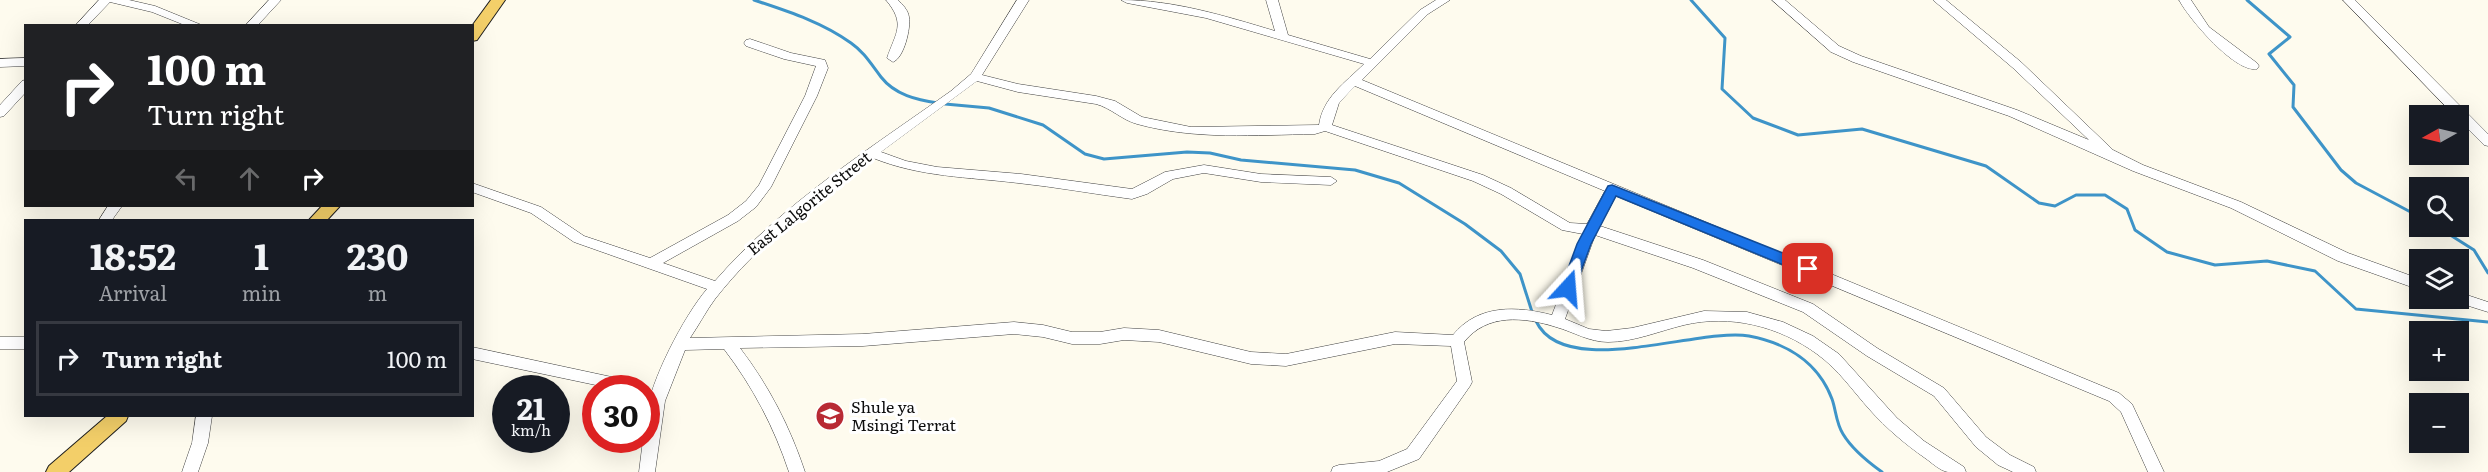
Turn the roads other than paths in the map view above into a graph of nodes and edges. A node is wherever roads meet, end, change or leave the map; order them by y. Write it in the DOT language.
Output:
graph roads {
  1 [pos="105,0"];
  2 [pos="114,0"];
  3 [pos="274,0"];
  4 [pos="498,0"];
  5 [pos="892,0"];
  6 [pos="1023,0"];
  7 [pos="1127,0"];
  8 [pos="1272,0"];
  9 [pos="1444,0"];
  10 [pos="1778,0"];
  11 [pos="1939,0"];
  12 [pos="2185,0"];
  13 [pos="2349,0"];
  14 [pos="82,24"];
  15 [pos="194,24"];
  16 [pos="252,24"];
  17 [pos="474,34"];
  18 [pos="1282,38"];
  19 [pos="750,43"];
  20 [pos="893,58"];
  21 [pos="24,62"];
  22 [pos="0,63"];
  23 [pos="1372,63"];
  24 [pos="2253,66"];
  25 [pos="975,77"];
  26 [pos="1353,81"];
  27 [pos="24,86"];
  28 [pos="0,112"];
  29 [pos="1325,127"];
  30 [pos="2488,142"];
  31 [pos="871,153"];
  32 [pos="2110,154"];
  33 [pos="1331,181"];
  34 [pos="474,188"];
  35 [pos="1612,190"];
  36 [pos="331,207"];
  37 [pos="317,219"];
  38 [pos="1592,228"];
  39 [pos="651,264"];
  40 [pos="2409,281"];
  41 [pos="716,287"];
  42 [pos="2469,301"];
  43 [pos="2488,307"];
  44 [pos="1557,321"];
  45 [pos="1457,341"];
  46 [pos="24,342"];
  47 [pos="0,343"];
  48 [pos="728,343"];
  49 [pos="680,344"];
  50 [pos="474,353"];
  51 [pos="582,377"];
  52 [pos="660,380"];
  53 [pos="118,417"];
  54 [pos="204,417"];
  55 [pos="648,453"];
  56 [pos="56,472"];
  57 [pos="190,472"];
  58 [pos="647,472"];
  59 [pos="797,472"];
  60 [pos="1339,472"];
  61 [pos="1958,472"];
  62 [pos="2028,472"];
  63 [pos="2156,472"];
  1 -- 14 [label="street"];
  2 -- 15 [label="street"];
  3 -- 16 [label="street"];
  4 -- 17 [label="main road"];
  5 -- 20 [label="street"];
  6 -- 25 [label="street, East Lalgorite Street"];
  7 -- 18 [label="street"];
  8 -- 18 [label="street"];
  9 -- 23 [label="street"];
  10 -- 32 [label="street"];
  11 -- 32 [label="street"];
  12 -- 24 [label="street"];
  13 -- 30 [label="street"];
  18 -- 23 [label="street"];
  19 -- 39 [label="street"];
  21 -- 22 [label="street"];
  23 -- 26 [label="street"];
  25 -- 29 [label="street"];
  25 -- 31 [label="street, East Lalgorite Street"];
  26 -- 29 [label="street"];
  26 -- 35 [label="street"];
  27 -- 28 [label="street"];
  29 -- 38 [label="street"];
  31 -- 33 [label="street"];
  31 -- 41 [label="street, East Lalgorite Street"];
  32 -- 40 [label="street"];
  34 -- 39 [label="street"];
  35 -- 38 [label="street"];
  35 -- 63 [label="street"];
  36 -- 37 [label="main road"];
  38 -- 44 [label="street"];
  38 -- 62 [label="street"];
  39 -- 41 [label="street"];
  41 -- 49 [label="street, East Lalgorite Street"];
  42 -- 43 [label="street"];
  44 -- 45 [label="street"];
  44 -- 61 [label="street"];
  45 -- 48 [label="street"];
  45 -- 60 [label="street"];
  46 -- 47 [label="street"];
  48 -- 49 [label="street"];
  48 -- 59 [label="street"];
  49 -- 52 [label="street, East Lalgorite Street"];
  50 -- 51 [label="street"];
  53 -- 56 [label="main road"];
  54 -- 57 [label="street"];
  55 -- 58 [label="street, East Lalgorite Street"];
}
